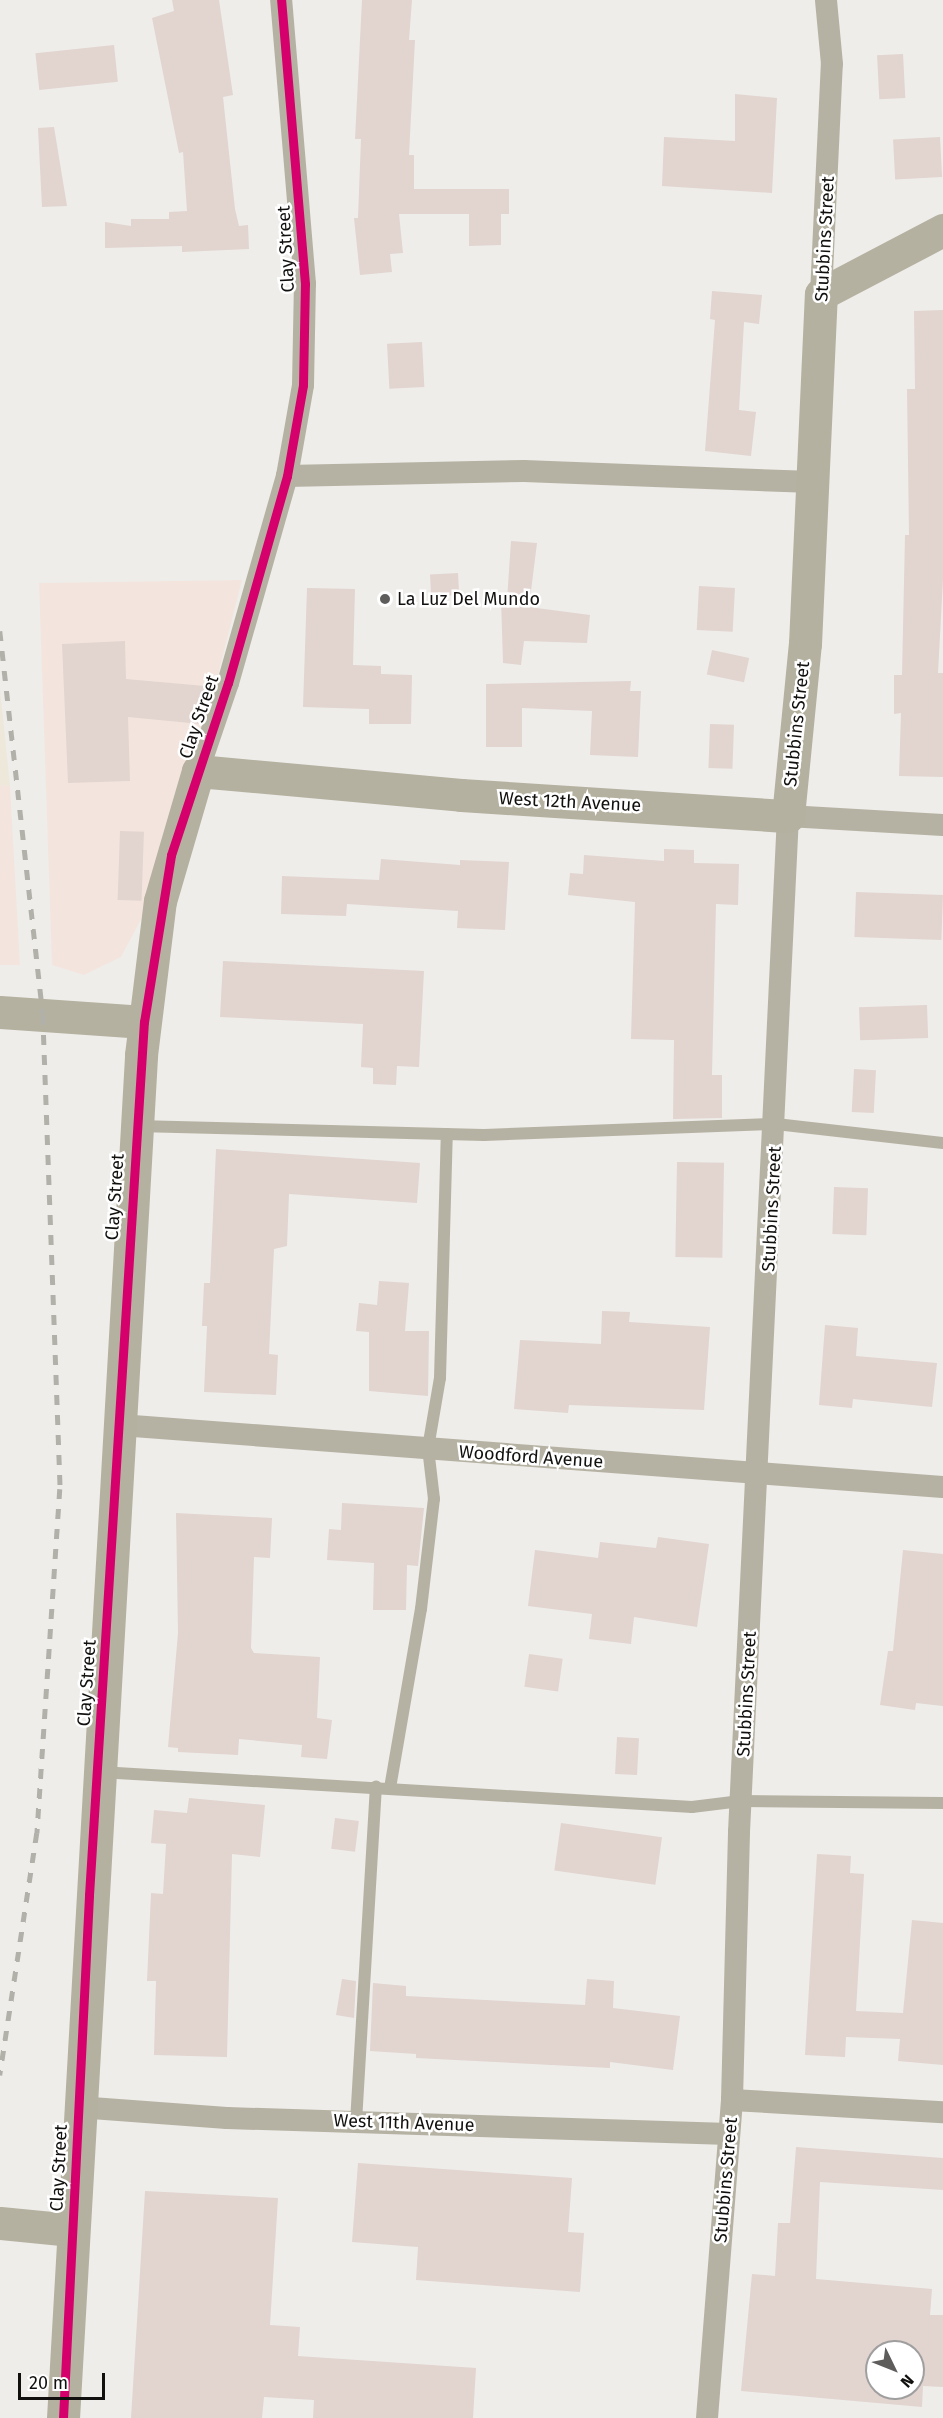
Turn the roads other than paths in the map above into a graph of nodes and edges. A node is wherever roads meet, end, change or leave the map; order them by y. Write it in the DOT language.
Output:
graph roads {
  1 [pos="281,0"];
  2 [pos="826,0"];
  3 [pos="943,230"];
  4 [pos="821,294"];
  5 [pos="287,476"];
  6 [pos="813,482"];
  7 [pos="198,771"];
  8 [pos="788,816"];
  9 [pos="943,825"];
  10 [pos="0,1012"];
  11 [pos="144,1022"];
  12 [pos="776,1124"];
  13 [pos="136,1126"];
  14 [pos="447,1134"];
  15 [pos="943,1143"];
  16 [pos="120,1425"];
  17 [pos="428,1449"];
  18 [pos="760,1474"];
  19 [pos="943,1487"];
  20 [pos="98,1772"];
  21 [pos="376,1787"];
  22 [pos="390,1788"];
  23 [pos="741,1801"];
  24 [pos="943,1803"];
  25 [pos="732,2100"];
  26 [pos="78,2107"];
  27 [pos="943,2112"];
  28 [pos="356,2122"];
  29 [pos="729,2134"];
  30 [pos="0,2223"];
  31 [pos="72,2230"];
  32 [pos="63,2418"];
  33 [pos="706,2418"];
  1 -- 5 [label="street, Clay Street"];
  2 -- 4 [label="street, Stubbins Street"];
  3 -- 4 [label="street"];
  4 -- 6 [label="street, Stubbins Street"];
  5 -- 6 [label="street"];
  5 -- 7 [label="street, Clay Street"];
  6 -- 8 [label="street, Stubbins Street"];
  7 -- 8 [label="street, West 12th Avenue"];
  7 -- 11 [label="street, Clay Street"];
  8 -- 9 [label="street, West 12th Avenue"];
  8 -- 12 [label="street, Stubbins Street"];
  10 -- 11 [label="street"];
  11 -- 13 [label="street, Clay Street"];
  12 -- 14 [label="lane"];
  12 -- 15 [label="lane"];
  12 -- 18 [label="street, Stubbins Street"];
  13 -- 14 [label="lane"];
  13 -- 16 [label="street, Clay Street"];
  14 -- 17 [label="lane"];
  16 -- 17 [label="street, Woodford Avenue"];
  16 -- 20 [label="street, Clay Street"];
  17 -- 18 [label="street, Woodford Avenue"];
  17 -- 22 [label="lane"];
  18 -- 19 [label="street, Woodford Avenue"];
  18 -- 23 [label="street, Stubbins Street"];
  20 -- 21 [label="lane"];
  20 -- 26 [label="street, Clay Street"];
  21 -- 22 [label="lane"];
  21 -- 28 [label="lane"];
  22 -- 23 [label="lane"];
  23 -- 24 [label="lane"];
  23 -- 25 [label="street, Stubbins Street"];
  25 -- 27 [label="street"];
  25 -- 29 [label="street, Stubbins Street"];
  26 -- 28 [label="street, West 11th Avenue"];
  26 -- 31 [label="street, Clay Street"];
  28 -- 29 [label="street, West 11th Avenue"];
  29 -- 33 [label="street, Stubbins Street"];
  30 -- 31 [label="street"];
  31 -- 32 [label="street, Clay Street"];
}
